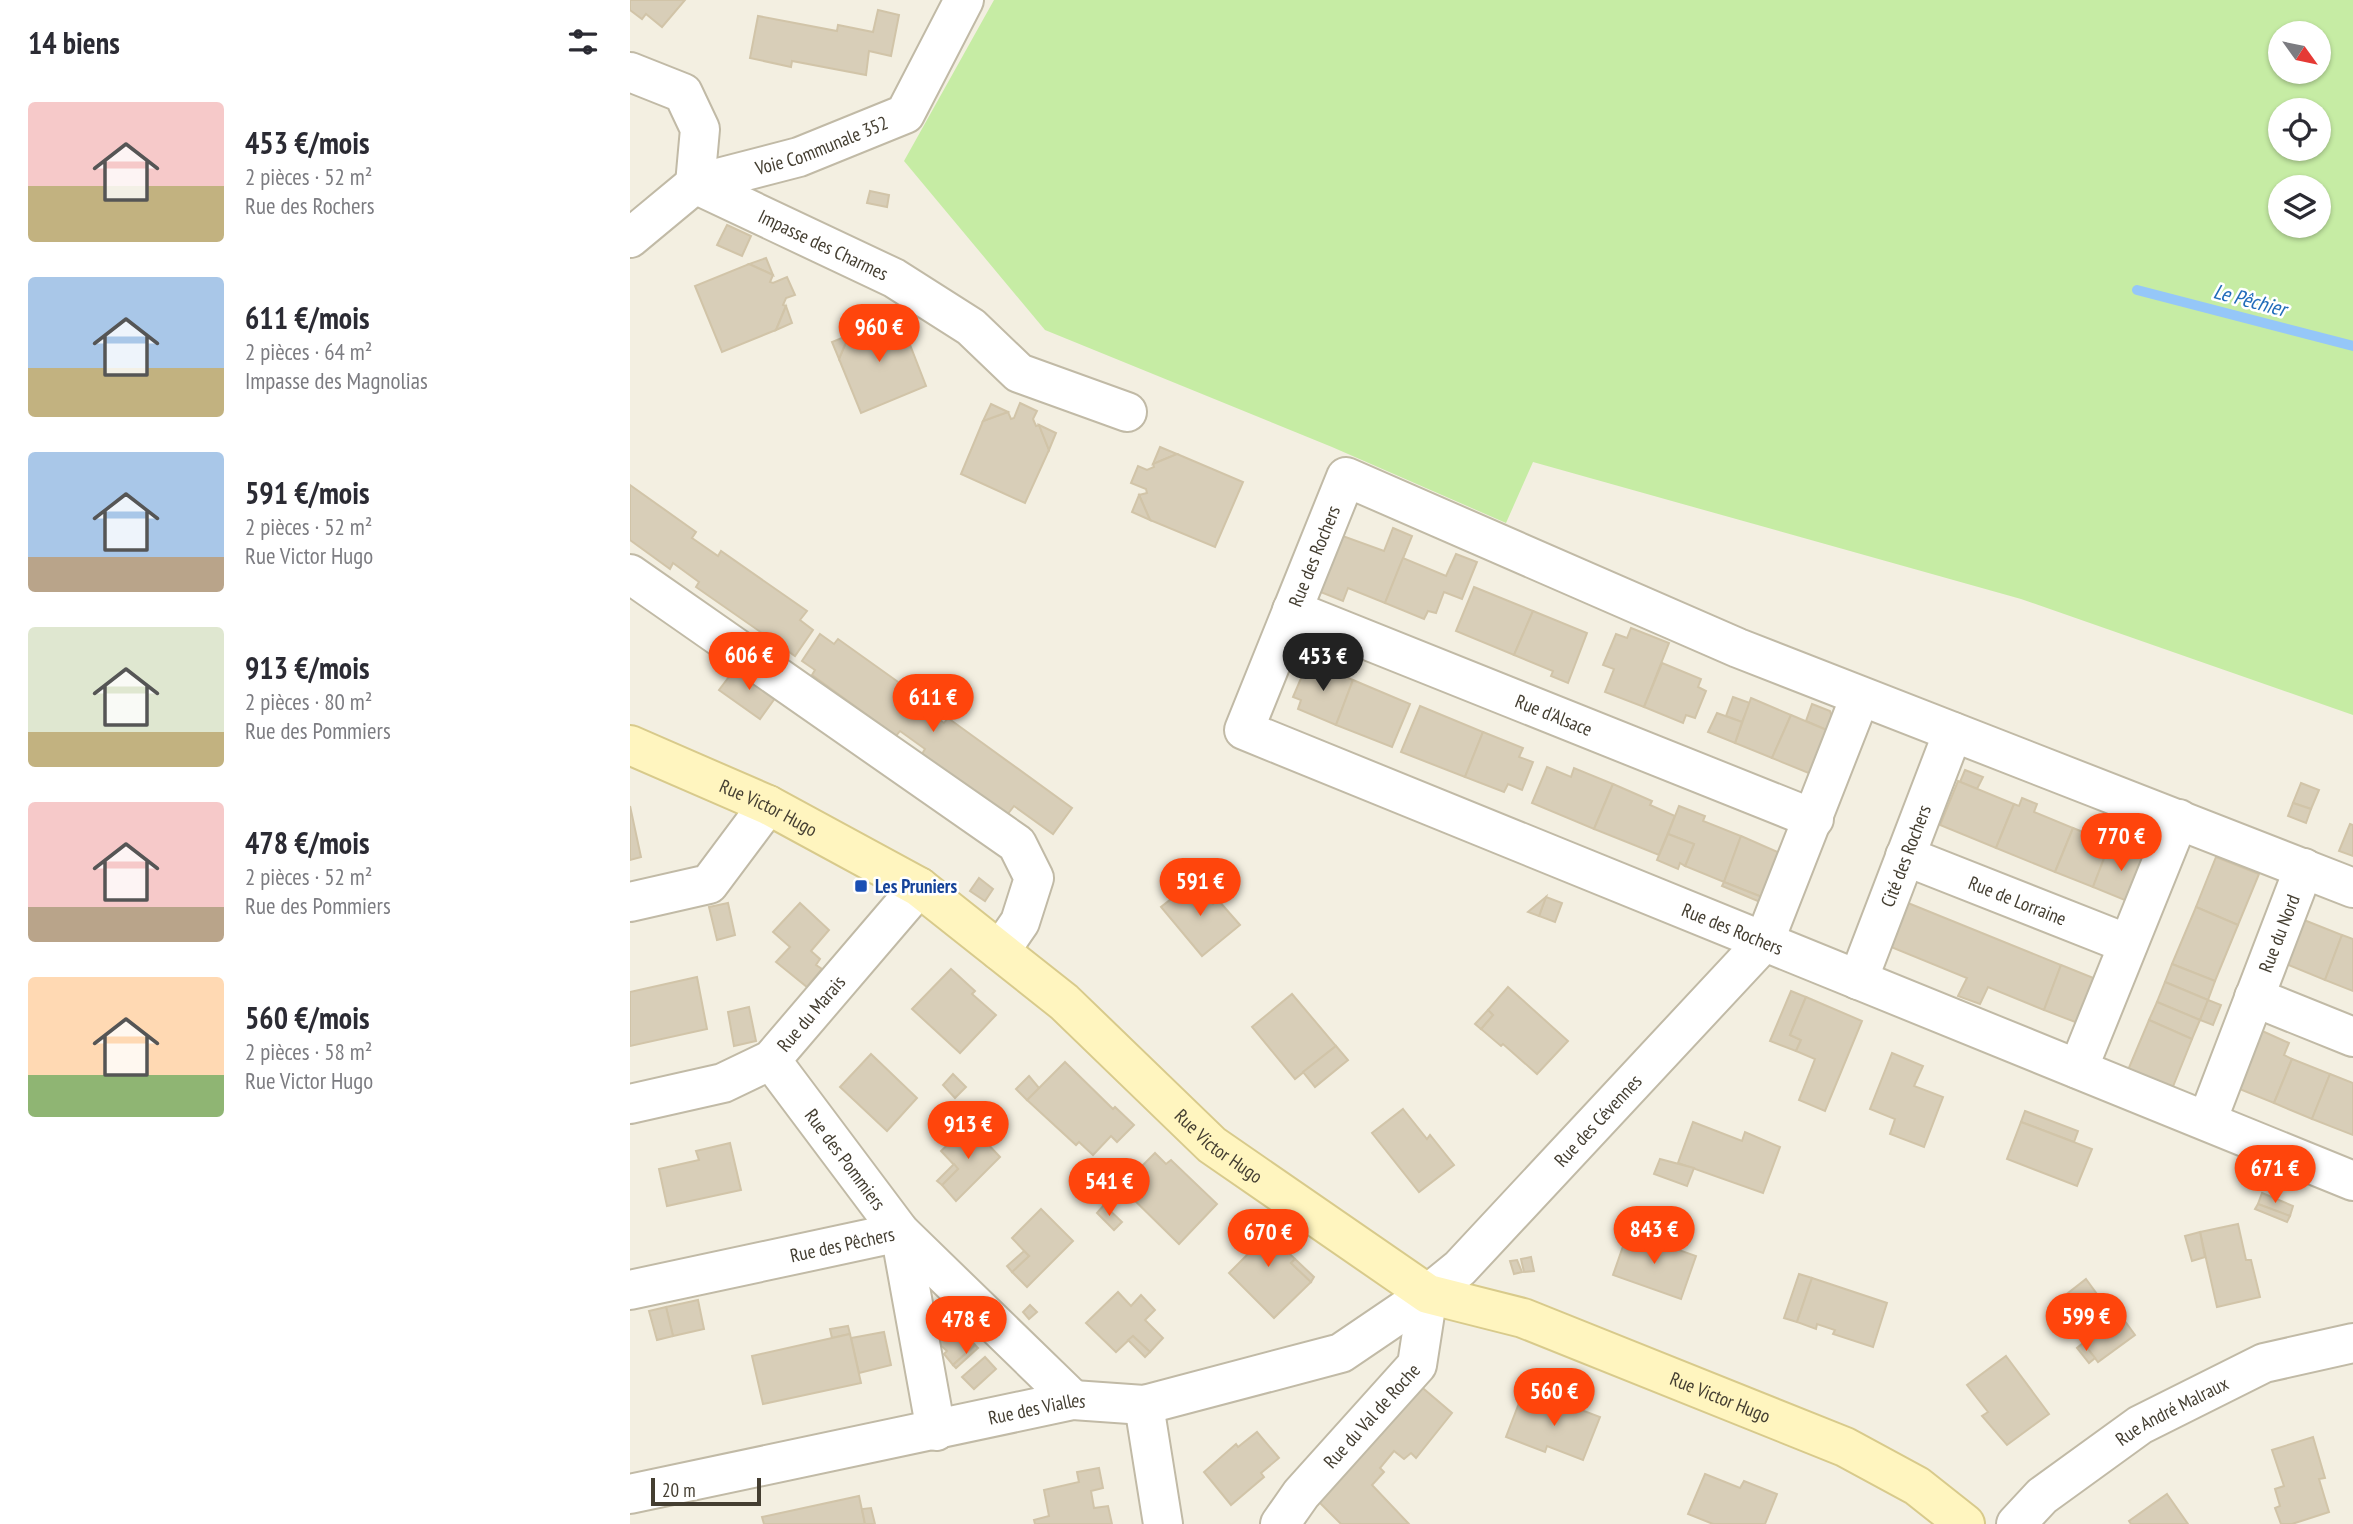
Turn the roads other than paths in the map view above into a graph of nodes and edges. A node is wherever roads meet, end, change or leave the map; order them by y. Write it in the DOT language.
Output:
graph roads {
  1 [pos="964,0"];
  2 [pos="630,72"];
  3 [pos="695,184"];
  4 [pos="630,237"];
  5 [pos="1127,412"];
  6 [pos="630,574"];
  7 [pos="1292,610"];
  8 [pos="1860,697"];
  9 [pos="1953,732"];
  10 [pos="630,745"];
  11 [pos="768,805"];
  12 [pos="1814,819"];
  13 [pos="2179,819"];
  14 [pos="1905,856"];
  15 [pos="2304,868"];
  16 [pos="919,887"];
  17 [pos="2353,888"];
  18 [pos="630,902"];
  19 [pos="1764,942"];
  20 [pos="2128,944"];
  21 [pos="1000,951"];
  22 [pos="1858,980"];
  23 [pos="2254,997"];
  24 [pos="2353,1037"];
  25 [pos="771,1060"];
  26 [pos="2078,1069"];
  27 [pos="630,1104"];
  28 [pos="2207,1121"];
  29 [pos="2353,1181"];
  30 [pos="900,1232"];
  31 [pos="630,1290"];
  32 [pos="1428,1294"];
  33 [pos="2353,1343"];
  34 [pos="1073,1401"];
  35 [pos="1144,1405"];
  36 [pos="936,1431"];
  37 [pos="630,1494"];
  38 [pos="1163,1524"];
  39 [pos="1280,1524"];
  40 [pos="1965,1524"];
  41 [pos="2016,1524"];
  1 -- 3 [label="street, Voie Communale 352"];
  2 -- 3 [label="street"];
  3 -- 4 [label="street, Voie Communale 352"];
  3 -- 5 [label="street, Impasse des Charmes"];
  6 -- 21 [label="street"];
  7 -- 8 [label="street, Rue des Rochers"];
  7 -- 12 [label="street, Rue d'Alsace"];
  7 -- 19 [label="street, Rue des Rochers"];
  8 -- 9 [label="street, Rue des Rochers"];
  8 -- 12 [label="street"];
  9 -- 13 [label="street, Rue des Rochers"];
  9 -- 14 [label="street, Cité des Rochers"];
  10 -- 11 [label="street, Rue Victor Hugo"];
  11 -- 16 [label="street, Rue Victor Hugo"];
  11 -- 18 [label="street"];
  12 -- 19 [label="street"];
  13 -- 15 [label="street, Rue des Rochers"];
  13 -- 20 [label="street"];
  14 -- 20 [label="street, Rue de Lorraine"];
  14 -- 22 [label="street, Cité des Rochers"];
  15 -- 17 [label="street, Rue des Rochers"];
  15 -- 23 [label="street, Rue du Nord"];
  16 -- 21 [label="street, Rue Victor Hugo"];
  16 -- 25 [label="street, Rue du Marais"];
  19 -- 22 [label="street, Rue des Rochers"];
  19 -- 32 [label="street, Rue des Cévennes"];
  20 -- 26 [label="street"];
  21 -- 32 [label="street, Rue Victor Hugo"];
  22 -- 26 [label="street, Rue des Rochers"];
  23 -- 24 [label="street, Rue du Nord"];
  23 -- 28 [label="street, Rue du Nord"];
  25 -- 27 [label="street, Rue du Marais"];
  25 -- 30 [label="street, Rue des Pommiers"];
  26 -- 28 [label="street, Rue des Rochers"];
  28 -- 29 [label="street, Rue des Rochers"];
  30 -- 31 [label="street, Rue des Pêchers"];
  30 -- 34 [label="street, Rue des Pommiers"];
  30 -- 36 [label="street, Rue des Pêchers"];
  32 -- 35 [label="street, Rue des Vialles"];
  32 -- 39 [label="street, Rue du Val de Roche"];
  32 -- 40 [label="street, Rue Victor Hugo"];
  33 -- 41 [label="street, Rue André Malraux"];
  34 -- 35 [label="street, Rue des Vialles"];
  34 -- 36 [label="street, Rue des Vialles"];
  35 -- 38 [label="street"];
  36 -- 37 [label="street, Rue des Vialles"];
}
